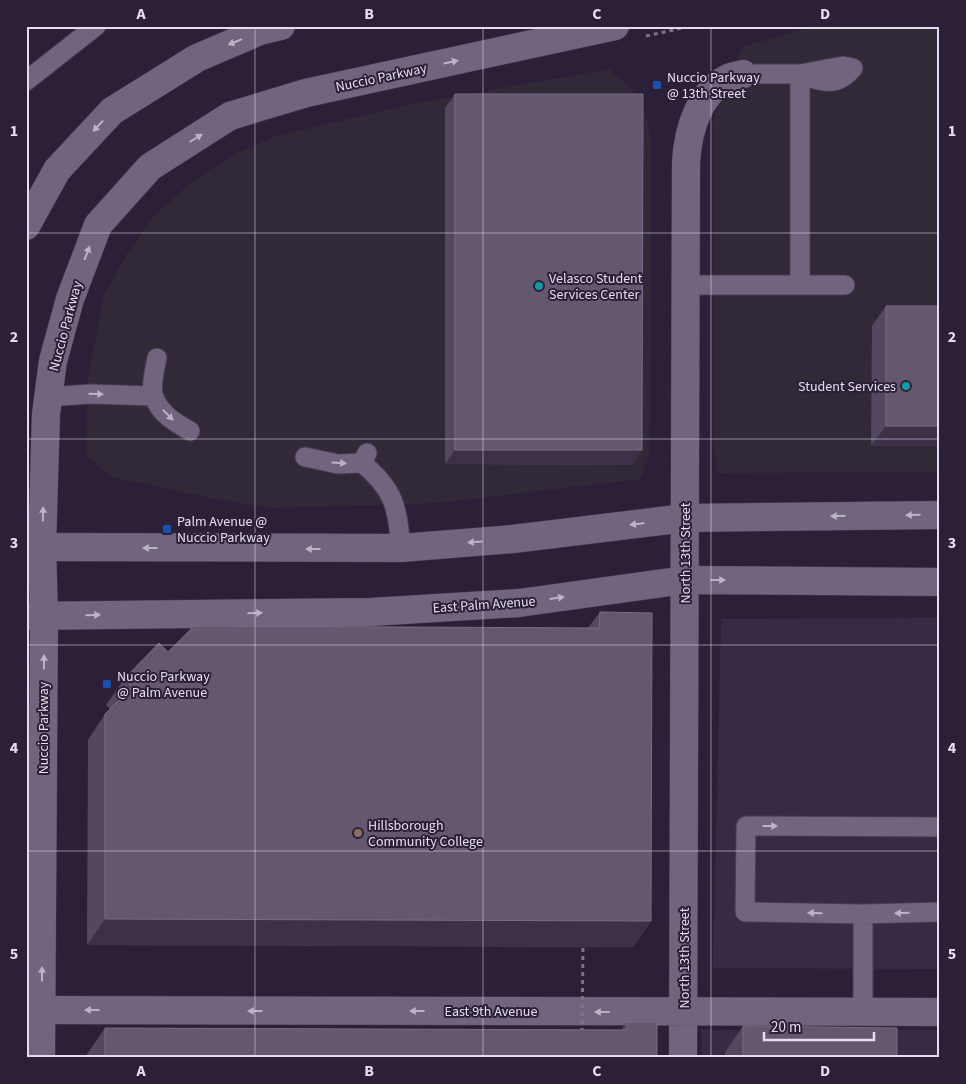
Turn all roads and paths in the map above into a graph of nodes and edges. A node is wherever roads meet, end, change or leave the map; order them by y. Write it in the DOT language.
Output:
graph roads {
  1 [pos="96,26"];
  2 [pos="281,26"];
  3 [pos="615,26"];
  4 [pos="743,74"];
  5 [pos="26,81"];
  6 [pos="26,226"];
  7 [pos="686,285"];
  8 [pos="800,285"];
  9 [pos="845,285"];
  10 [pos="156,358"];
  11 [pos="153,396"];
  12 [pos="48,397"];
  13 [pos="190,431"];
  14 [pos="305,457"];
  15 [pos="940,515"];
  16 [pos="685,518"];
  17 [pos="34,547"];
  18 [pos="401,548"];
  19 [pos="685,580"];
  20 [pos="940,582"];
  21 [pos="35,616"];
  22 [pos="940,827"];
  23 [pos="940,912"];
  24 [pos="863,914"];
  25 [pos="583,947"];
  26 [pos="41,1010"];
  27 [pos="684,1012"];
  28 [pos="863,1012"];
  29 [pos="940,1012"];
  30 [pos="582,1035"];
  31 [pos="41,1058"];
  32 [pos="684,1058"];
  1 -- 5 [label="lane"];
  2 -- 6 [label="street, one-way"];
  12 -- 3 [label="street, Nuccio Parkway, one-way"];
  4 -- 7 [label="street, North 13th Street"];
  4 -- 8 [label="lane"];
  7 -- 8 [label="lane"];
  7 -- 16 [label="street, North 13th Street"];
  8 -- 9 [label="lane"];
  10 -- 11 [label="lane"];
  12 -- 11 [label="lane, one-way"];
  11 -- 13 [label="lane, one-way"];
  17 -- 12 [label="street, Nuccio Parkway, one-way"];
  14 -- 18 [label="lane, one-way"];
  15 -- 16 [label="street, one-way"];
  16 -- 18 [label="street, one-way"];
  16 -- 19 [label="street, North 13th Street"];
  18 -- 17 [label="street, one-way"];
  17 -- 21 [label="street, Nuccio Parkway"];
  19 -- 20 [label="street, East Palm Avenue, one-way"];
  21 -- 19 [label="street, East Palm Avenue, one-way"];
  19 -- 27 [label="street, North 13th Street"];
  26 -- 21 [label="street, Nuccio Parkway, one-way"];
  24 -- 22 [label="lane, one-way"];
  23 -- 24 [label="lane, one-way"];
  24 -- 28 [label="lane"];
  25 -- 30 [label="path, bridge"];
  27 -- 26 [label="street, East 9th Avenue, one-way"];
  26 -- 31 [label="street, Nuccio Parkway"];
  27 -- 28 [label="street, East 9th Avenue"];
  27 -- 32 [label="street, North 13th Street"];
  28 -- 29 [label="street, East 9th Avenue"];
}
